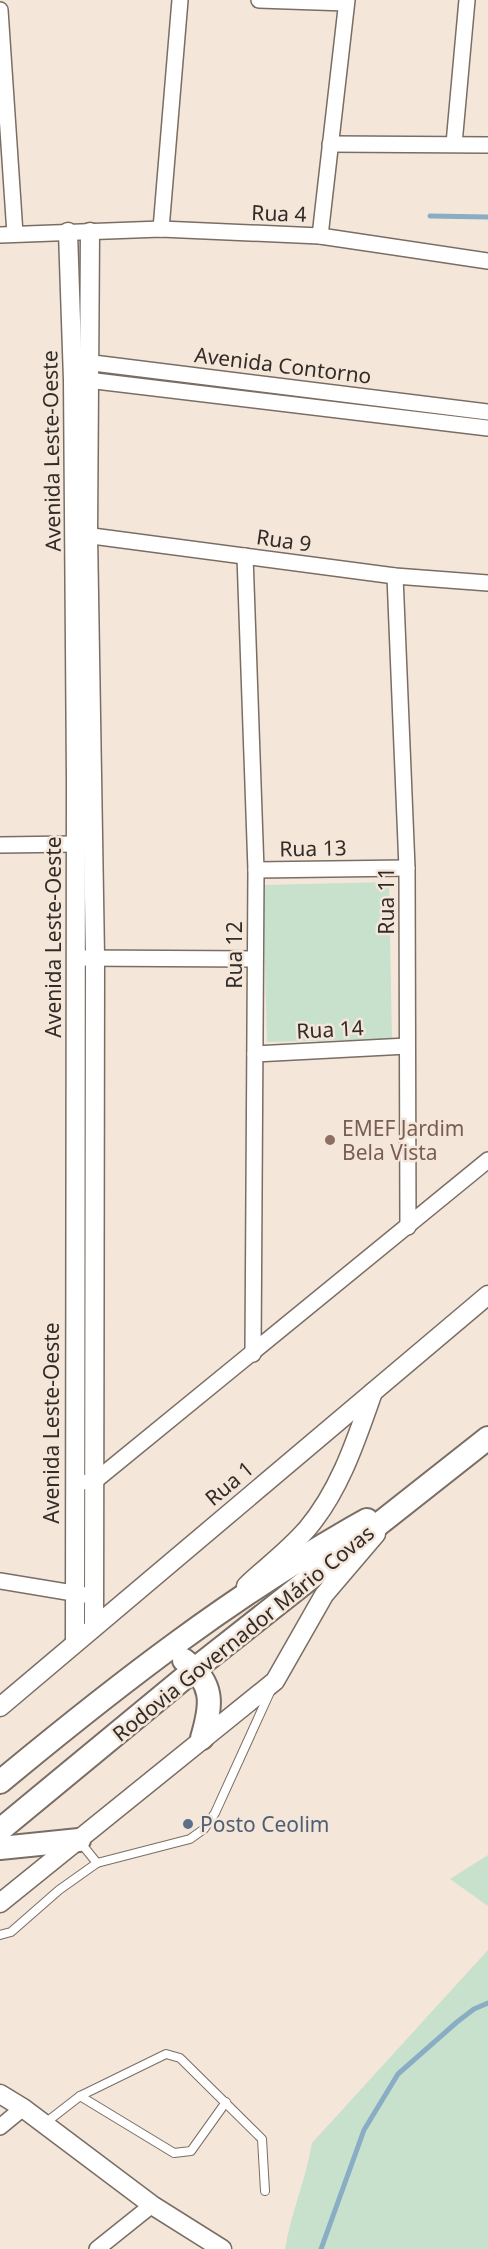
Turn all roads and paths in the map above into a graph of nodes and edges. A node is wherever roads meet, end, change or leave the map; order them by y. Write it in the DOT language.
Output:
graph roads {
  1 [pos="180,0"];
  2 [pos="259,0"];
  3 [pos="467,0"];
  4 [pos="346,2"];
  5 [pos="0,10"];
  6 [pos="330,144"];
  7 [pos="454,144"];
  8 [pos="488,145"];
  9 [pos="161,229"];
  10 [pos="68,232"];
  11 [pos="90,232"];
  12 [pos="7,234"];
  13 [pos="320,236"];
  14 [pos="488,261"];
  15 [pos="81,370"];
  16 [pos="488,412"];
  17 [pos="488,428"];
  18 [pos="81,534"];
  19 [pos="245,556"];
  20 [pos="395,576"];
  21 [pos="488,583"];
  22 [pos="74,844"];
  23 [pos="0,845"];
  24 [pos="407,868"];
  25 [pos="256,870"];
  26 [pos="95,957"];
  27 [pos="76,958"];
  28 [pos="255,959"];
  29 [pos="407,1046"];
  30 [pos="255,1054"];
  31 [pos="488,1160"];
  32 [pos="408,1227"];
  33 [pos="488,1295"];
  34 [pos="253,1354"];
  35 [pos="374,1391"];
  36 [pos="488,1438"];
  37 [pos="94,1481"];
  38 [pos="433,1482"];
  39 [pos="73,1483"];
  40 [pos="397,1510"];
  41 [pos="0,1581"];
  42 [pos="73,1593"];
  43 [pos="94,1596"];
  44 [pos="204,1624"];
  45 [pos="94,1625"];
  46 [pos="75,1642"];
  47 [pos="159,1655"];
  48 [pos="195,1669"];
  49 [pos="275,1681"];
  50 [pos="0,1707"];
  51 [pos="202,1738"];
  52 [pos="0,1782"];
  53 [pos="0,1830"];
  54 [pos="79,1840"];
  55 [pos="0,1848"];
  56 [pos="97,1863"];
  57 [pos="0,1903"];
  58 [pos="0,1935"];
  59 [pos="0,2094"];
  60 [pos="80,2096"];
  61 [pos="226,2102"];
  62 [pos="23,2108"];
  63 [pos="44,2124"];
  64 [pos="0,2127"];
  65 [pos="265,2191"];
  66 [pos="152,2205"];
  67 [pos="97,2249"];
  68 [pos="222,2249"];
  1 -- 9 [label="street"];
  2 -- 4 [label="street"];
  3 -- 7 [label="street"];
  4 -- 6 [label="street"];
  5 -- 12 [label="street"];
  6 -- 7 [label="street"];
  6 -- 13 [label="street"];
  7 -- 8 [label="street"];
  9 -- 11 [label="street, Rua 4"];
  9 -- 13 [label="street, Rua 4"];
  10 -- 11 [label="street, Rua 4"];
  10 -- 12 [label="street, Rua 4"];
  10 -- 15 [label="street, Avenida Leste-Oeste"];
  11 -- 15 [label="street, Avenida Leste-Oeste"];
  13 -- 14 [label="street, Rua 4"];
  15 -- 16 [label="street, Avenida Contorno"];
  15 -- 17 [label="street, Avenida Contorno"];
  15 -- 18 [label="street, Avenida Leste-Oeste"];
  18 -- 19 [label="street, Rua 9"];
  18 -- 22 [label="street, Avenida Leste-Oeste"];
  18 -- 26 [label="street, Avenida Leste-Oeste"];
  19 -- 20 [label="street, Rua 9"];
  19 -- 25 [label="street, Rua 12"];
  20 -- 21 [label="street, Rua 9"];
  20 -- 24 [label="street, Rua 11"];
  22 -- 23 [label="street"];
  22 -- 27 [label="street, Avenida Leste-Oeste"];
  24 -- 25 [label="street, Rua 13"];
  24 -- 29 [label="street, Rua 11"];
  25 -- 28 [label="street, Rua 12"];
  26 -- 27 [label="street"];
  26 -- 28 [label="street"];
  26 -- 37 [label="street, Avenida Leste-Oeste"];
  27 -- 39 [label="street, Avenida Leste-Oeste"];
  28 -- 30 [label="street, Rua 12"];
  29 -- 30 [label="street, Rua 14"];
  29 -- 32 [label="street, Rua 11"];
  30 -- 34 [label="street, Rua 12"];
  31 -- 32 [label="street"];
  32 -- 34 [label="street"];
  33 -- 35 [label="street, Rua 1"];
  34 -- 37 [label="street"];
  35 -- 44 [label="street"];
  35 -- 45 [label="street, Rua 1"];
  36 -- 38 [label="main road, Rodovia Governador Mário Covas"];
  37 -- 39 [label="street"];
  37 -- 43 [label="street, Avenida Leste-Oeste"];
  38 -- 40 [label="main road, Rodovia Governador Mário Covas"];
  38 -- 44 [label="main road"];
  39 -- 42 [label="street, Avenida Leste-Oeste"];
  40 -- 48 [label="main road, Rodovia Governador Mário Covas"];
  40 -- 49 [label="street"];
  41 -- 42 [label="street"];
  42 -- 43 [label="street"];
  42 -- 46 [label="street, Avenida Leste-Oeste"];
  43 -- 45 [label="street, Avenida Leste-Oeste"];
  44 -- 47 [label="main road"];
  45 -- 46 [label="street, Rua 1"];
  46 -- 50 [label="street, Rua 1"];
  47 -- 48 [label="main road"];
  47 -- 52 [label="main road"];
  48 -- 51 [label="main road"];
  48 -- 53 [label="main road, Rodovia Governador Mário Covas"];
  49 -- 51 [label="street"];
  49 -- 56 [label="lane"];
  51 -- 54 [label="street"];
  54 -- 55 [label="main road"];
  54 -- 56 [label="lane"];
  54 -- 57 [label="street"];
  56 -- 58 [label="lane"];
  59 -- 62 [label="street"];
  60 -- 61 [label="lane"];
  60 -- 61 [label="lane"];
  60 -- 63 [label="lane"];
  61 -- 65 [label="lane"];
  62 -- 63 [label="street"];
  62 -- 64 [label="street"];
  63 -- 66 [label="street"];
  66 -- 67 [label="street"];
  66 -- 68 [label="street"];
}
